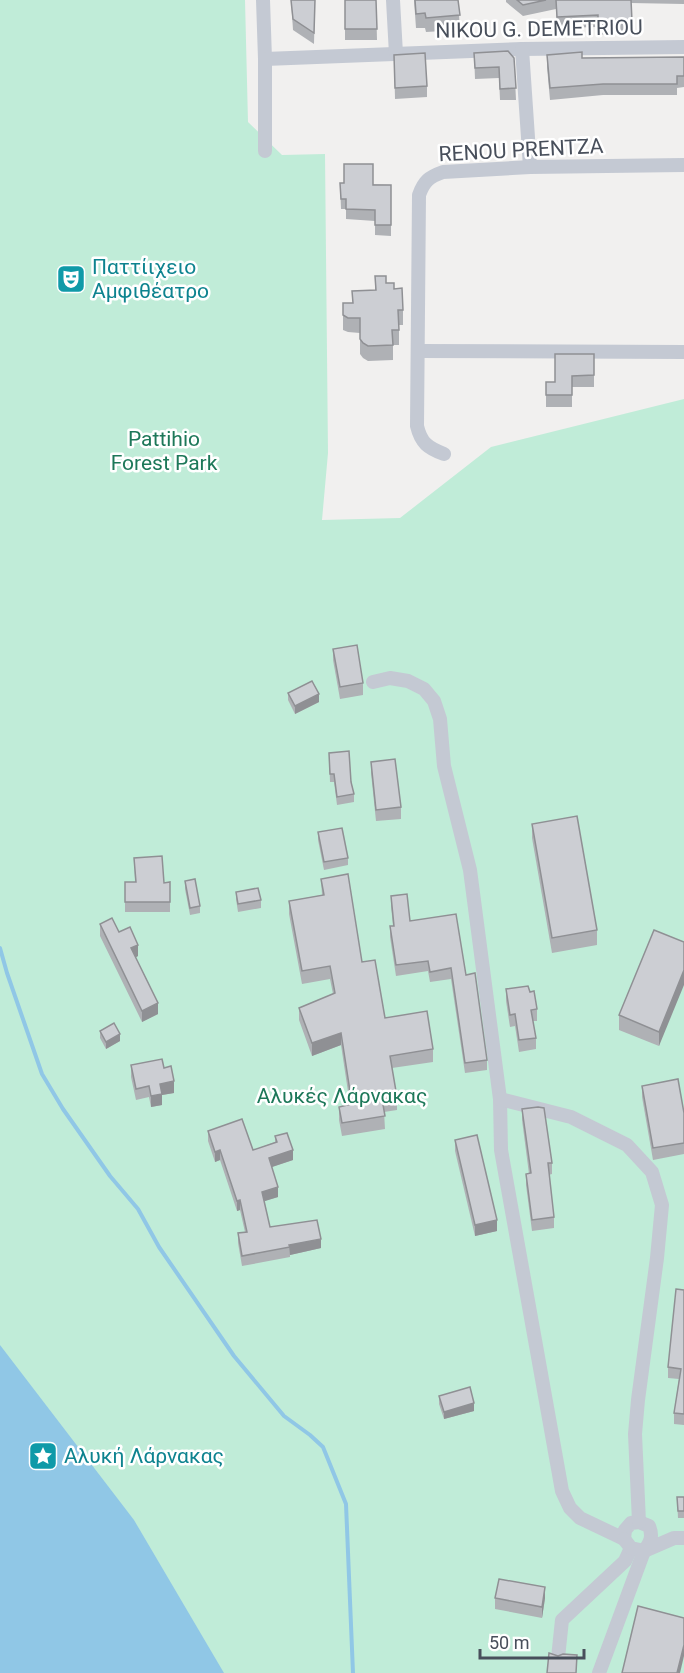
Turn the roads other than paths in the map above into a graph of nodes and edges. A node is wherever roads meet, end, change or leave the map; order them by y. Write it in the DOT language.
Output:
graph roads {
  1 [pos="263,0"];
  2 [pos="393,0"];
  3 [pos="684,47"];
  4 [pos="522,49"];
  5 [pos="396,54"];
  6 [pos="265,59"];
  7 [pos="265,151"];
  8 [pos="684,165"];
  9 [pos="530,166"];
  10 [pos="418,351"];
  11 [pos="684,352"];
  12 [pos="444,454"];
  13 [pos="372,682"];
  14 [pos="500,1099"];
  15 [pos="639,1522"];
  16 [pos="684,1538"];
  17 [pos="633,1546"];
  18 [pos="558,1658"];
  19 [pos="599,1673"];
  1 -- 6 [label="street"];
  2 -- 5 [label="street"];
  3 -- 4 [label="street, NIKOU G. DEMETRIOU"];
  4 -- 5 [label="street, NIKOU G. DEMETRIOU"];
  4 -- 9 [label="street"];
  5 -- 6 [label="street, NIKOU G. DEMETRIOU"];
  6 -- 7 [label="street"];
  8 -- 9 [label="street, RENOU PRENTZA"];
  9 -- 10 [label="street, RENOU PRENTZA"];
  10 -- 11 [label="street"];
  10 -- 12 [label="street, RENOU PRENTZA"];
  13 -- 14 [label="street"];
  14 -- 15 [label="street"];
  14 -- 17 [label="street"];
  15 -- 17 [label="street"];
  15 -- 17 [label="street"];
  16 -- 17 [label="street"];
  17 -- 18 [label="street"];
  17 -- 19 [label="street"];
}
